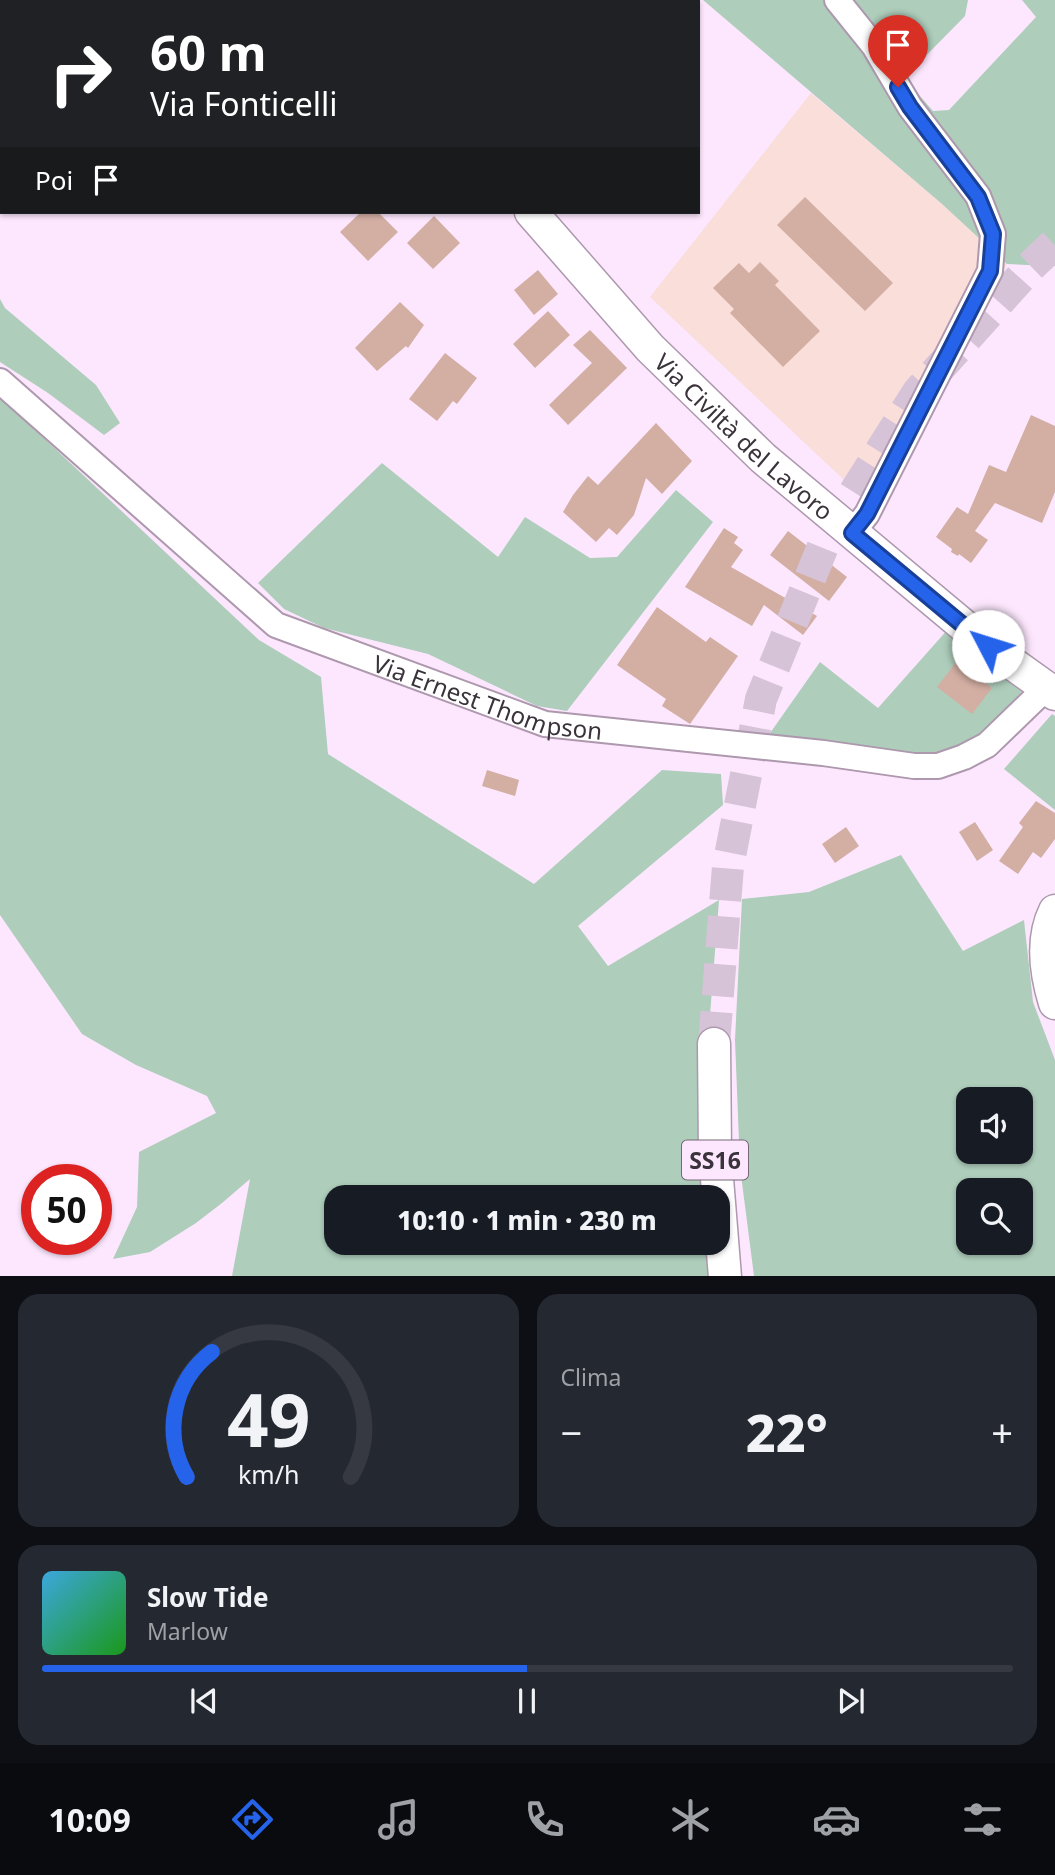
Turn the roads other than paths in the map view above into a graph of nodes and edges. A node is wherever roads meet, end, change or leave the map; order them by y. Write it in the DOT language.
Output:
graph roads {
  1 [pos="837,0"];
  2 [pos="532,214"];
  3 [pos="0,381"];
  4 [pos="852,533"];
  5 [pos="1052,691"];
  6 [pos="1055,911"];
  7 [pos="1055,1003"];
  8 [pos="714,1044"];
  9 [pos="725,1276"];
  1 -- 4 [label="street"];
  2 -- 4 [label="main road, Via Civiltà del Lavoro"];
  3 -- 5 [label="street, Via Ernest Thompson"];
  4 -- 5 [label="main road, Via Civiltà del Lavoro"];
  6 -- 7 [label="main road"];
  8 -- 9 [label="main road, SS16"];
}
